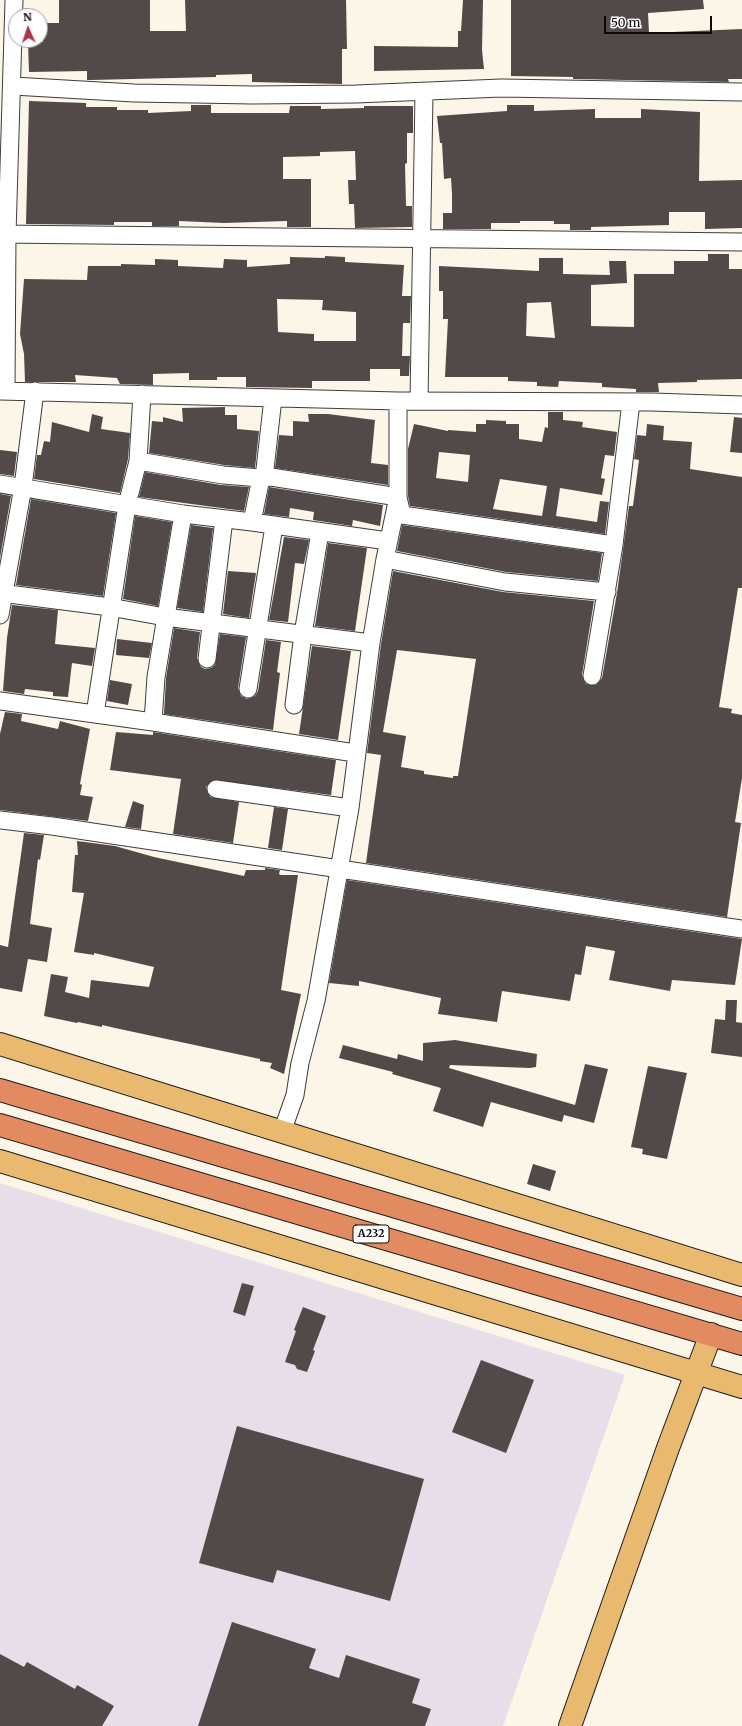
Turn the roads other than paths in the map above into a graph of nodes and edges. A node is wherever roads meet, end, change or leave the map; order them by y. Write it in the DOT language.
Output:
graph roads {
  1 [pos="13,0"];
  2 [pos="0,11"];
  3 [pos="13,86"];
  4 [pos="424,92"];
  5 [pos="742,92"];
  6 [pos="3,234"];
  7 [pos="422,238"];
  8 [pos="742,242"];
  9 [pos="3,391"];
  10 [pos="35,391"];
  11 [pos="142,394"];
  12 [pos="273,398"];
  13 [pos="419,400"];
  14 [pos="398,401"];
  15 [pos="631,402"];
  16 [pos="742,405"];
  17 [pos="138,461"];
  18 [pos="262,478"];
  19 [pos="0,484"];
  20 [pos="23,487"];
  21 [pos="398,497"];
  22 [pos="127,505"];
  23 [pos="183,514"];
  24 [pos="224,519"];
  25 [pos="252,522"];
  26 [pos="274,526"];
  27 [pos="320,532"];
  28 [pos="388,541"];
  29 [pos="614,545"];
  30 [pos="385,559"];
  31 [pos="607,592"];
  32 [pos="1,594"];
  33 [pos="110,607"];
  34 [pos="0,615"];
  35 [pos="165,618"];
  36 [pos="211,623"];
  37 [pos="257,628"];
  38 [pos="303,634"];
  39 [pos="371,643"];
  40 [pos="207,659"];
  41 [pos="592,676"];
  42 [pos="248,689"];
  43 [pos="0,701"];
  44 [pos="294,705"];
  45 [pos="95,714"];
  46 [pos="153,722"];
  47 [pos="356,753"];
  48 [pos="216,789"];
  49 [pos="350,808"];
  50 [pos="0,820"];
  51 [pos="338,870"];
  52 [pos="742,929"];
  53 [pos="0,1044"];
  54 [pos="0,1090"];
  55 [pos="0,1125"];
  56 [pos="282,1132"];
  57 [pos="0,1162"];
  58 [pos="742,1276"];
  59 [pos="742,1309"];
  60 [pos="711,1334"];
  61 [pos="742,1344"];
  62 [pos="697,1372"];
  63 [pos="742,1387"];
  64 [pos="570,1726"];
  1 -- 2 [label="street"];
  1 -- 3 [label="street"];
  3 -- 4 [label="street"];
  3 -- 6 [label="street"];
  4 -- 5 [label="street"];
  4 -- 7 [label="street"];
  6 -- 7 [label="street"];
  6 -- 9 [label="street"];
  7 -- 8 [label="street"];
  7 -- 13 [label="street"];
  9 -- 10 [label="street"];
  10 -- 11 [label="street"];
  10 -- 20 [label="street"];
  11 -- 12 [label="street"];
  11 -- 17 [label="street"];
  12 -- 14 [label="street"];
  12 -- 18 [label="street"];
  13 -- 14 [label="street"];
  13 -- 15 [label="street"];
  14 -- 21 [label="street"];
  15 -- 16 [label="street"];
  15 -- 29 [label="street"];
  17 -- 18 [label="street"];
  17 -- 22 [label="street"];
  18 -- 21 [label="street"];
  18 -- 25 [label="street"];
  19 -- 20 [label="street"];
  20 -- 22 [label="street"];
  20 -- 32 [label="street"];
  21 -- 28 [label="street"];
  21 -- 29 [label="street"];
  22 -- 23 [label="street"];
  22 -- 33 [label="street"];
  23 -- 24 [label="street"];
  23 -- 35 [label="street"];
  24 -- 25 [label="street"];
  24 -- 36 [label="street"];
  25 -- 26 [label="street"];
  26 -- 27 [label="street"];
  26 -- 37 [label="street"];
  27 -- 28 [label="street"];
  27 -- 38 [label="street"];
  28 -- 30 [label="street"];
  29 -- 31 [label="street"];
  30 -- 31 [label="street"];
  30 -- 39 [label="street"];
  31 -- 41 [label="street"];
  32 -- 33 [label="street"];
  32 -- 34 [label="street"];
  33 -- 35 [label="street"];
  33 -- 45 [label="street"];
  35 -- 36 [label="street"];
  35 -- 46 [label="street"];
  36 -- 37 [label="street"];
  36 -- 40 [label="street"];
  37 -- 38 [label="street"];
  37 -- 42 [label="street"];
  38 -- 39 [label="street"];
  38 -- 44 [label="street"];
  39 -- 47 [label="street"];
  43 -- 45 [label="street"];
  45 -- 46 [label="street"];
  46 -- 47 [label="street"];
  47 -- 49 [label="street"];
  48 -- 49 [label="street"];
  49 -- 51 [label="street"];
  50 -- 51 [label="street"];
  51 -- 52 [label="street"];
  51 -- 56 [label="street"];
  53 -- 56 [label="main road"];
  54 -- 59 [label="highway"];
  55 -- 60 [label="highway, A232"];
  56 -- 58 [label="main road"];
  57 -- 62 [label="main road"];
  60 -- 61 [label="highway, A232"];
  60 -- 62 [label="main road"];
  62 -- 63 [label="main road"];
  62 -- 64 [label="main road"];
}
